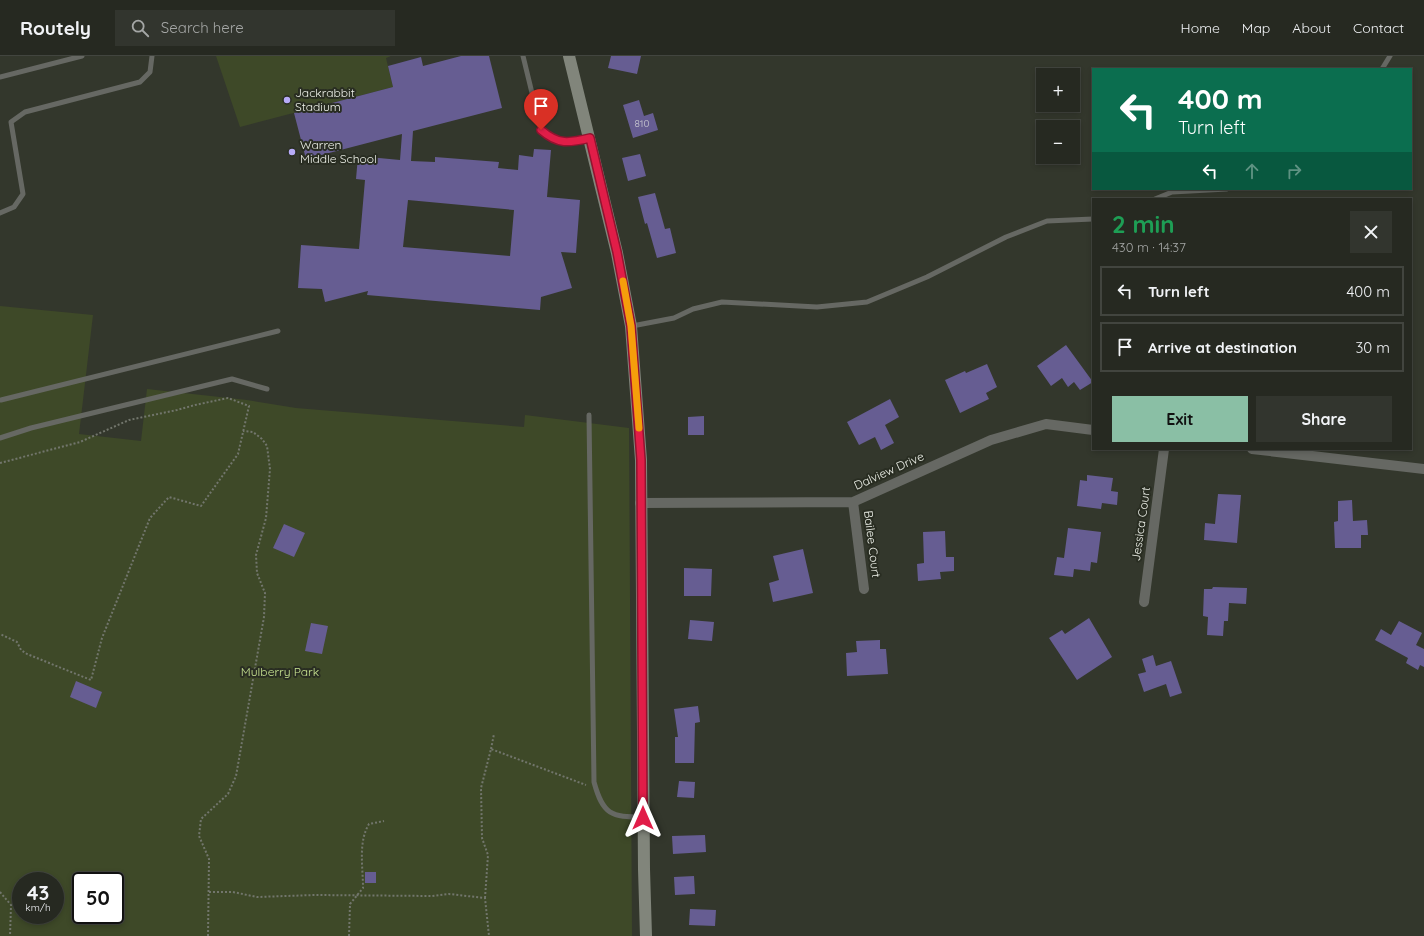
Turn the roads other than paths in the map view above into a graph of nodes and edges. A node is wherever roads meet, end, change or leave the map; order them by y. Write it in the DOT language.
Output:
graph roads {
  1 [pos="82,56"];
  2 [pos="152,56"];
  3 [pos="523,56"];
  4 [pos="569,56"];
  5 [pos="1390,56"];
  6 [pos="1383,68"];
  7 [pos="0,77"];
  8 [pos="590,138"];
  9 [pos="1209,190"];
  10 [pos="1157,198"];
  11 [pos="0,213"];
  12 [pos="1092,219"];
  13 [pos="631,326"];
  14 [pos="278,331"];
  15 [pos="267,389"];
  16 [pos="0,399"];
  17 [pos="589,415"];
  18 [pos="1092,430"];
  19 [pos="0,438"];
  20 [pos="1164,450"];
  21 [pos="1261,450"];
  22 [pos="1424,469"];
  23 [pos="853,502"];
  24 [pos="640,503"];
  25 [pos="864,589"];
  26 [pos="1144,602"];
  27 [pos="643,818"];
  28 [pos="646,936"];
  1 -- 7 [label="lane"];
  2 -- 11 [label="lane"];
  3 -- 8 [label="lane"];
  4 -- 8 [label="main road"];
  5 -- 6 [label="lane"];
  8 -- 13 [label="main road"];
  9 -- 10 [label="lane"];
  12 -- 13 [label="lane"];
  13 -- 24 [label="main road"];
  14 -- 16 [label="lane"];
  15 -- 19 [label="lane"];
  17 -- 27 [label="lane"];
  18 -- 23 [label="street, Dalview Drive"];
  20 -- 26 [label="street, Jessica Court"];
  21 -- 22 [label="street"];
  23 -- 24 [label="street, Dalview Drive"];
  23 -- 25 [label="street, Bailee Court"];
  24 -- 27 [label="main road"];
  27 -- 28 [label="main road"];
}
